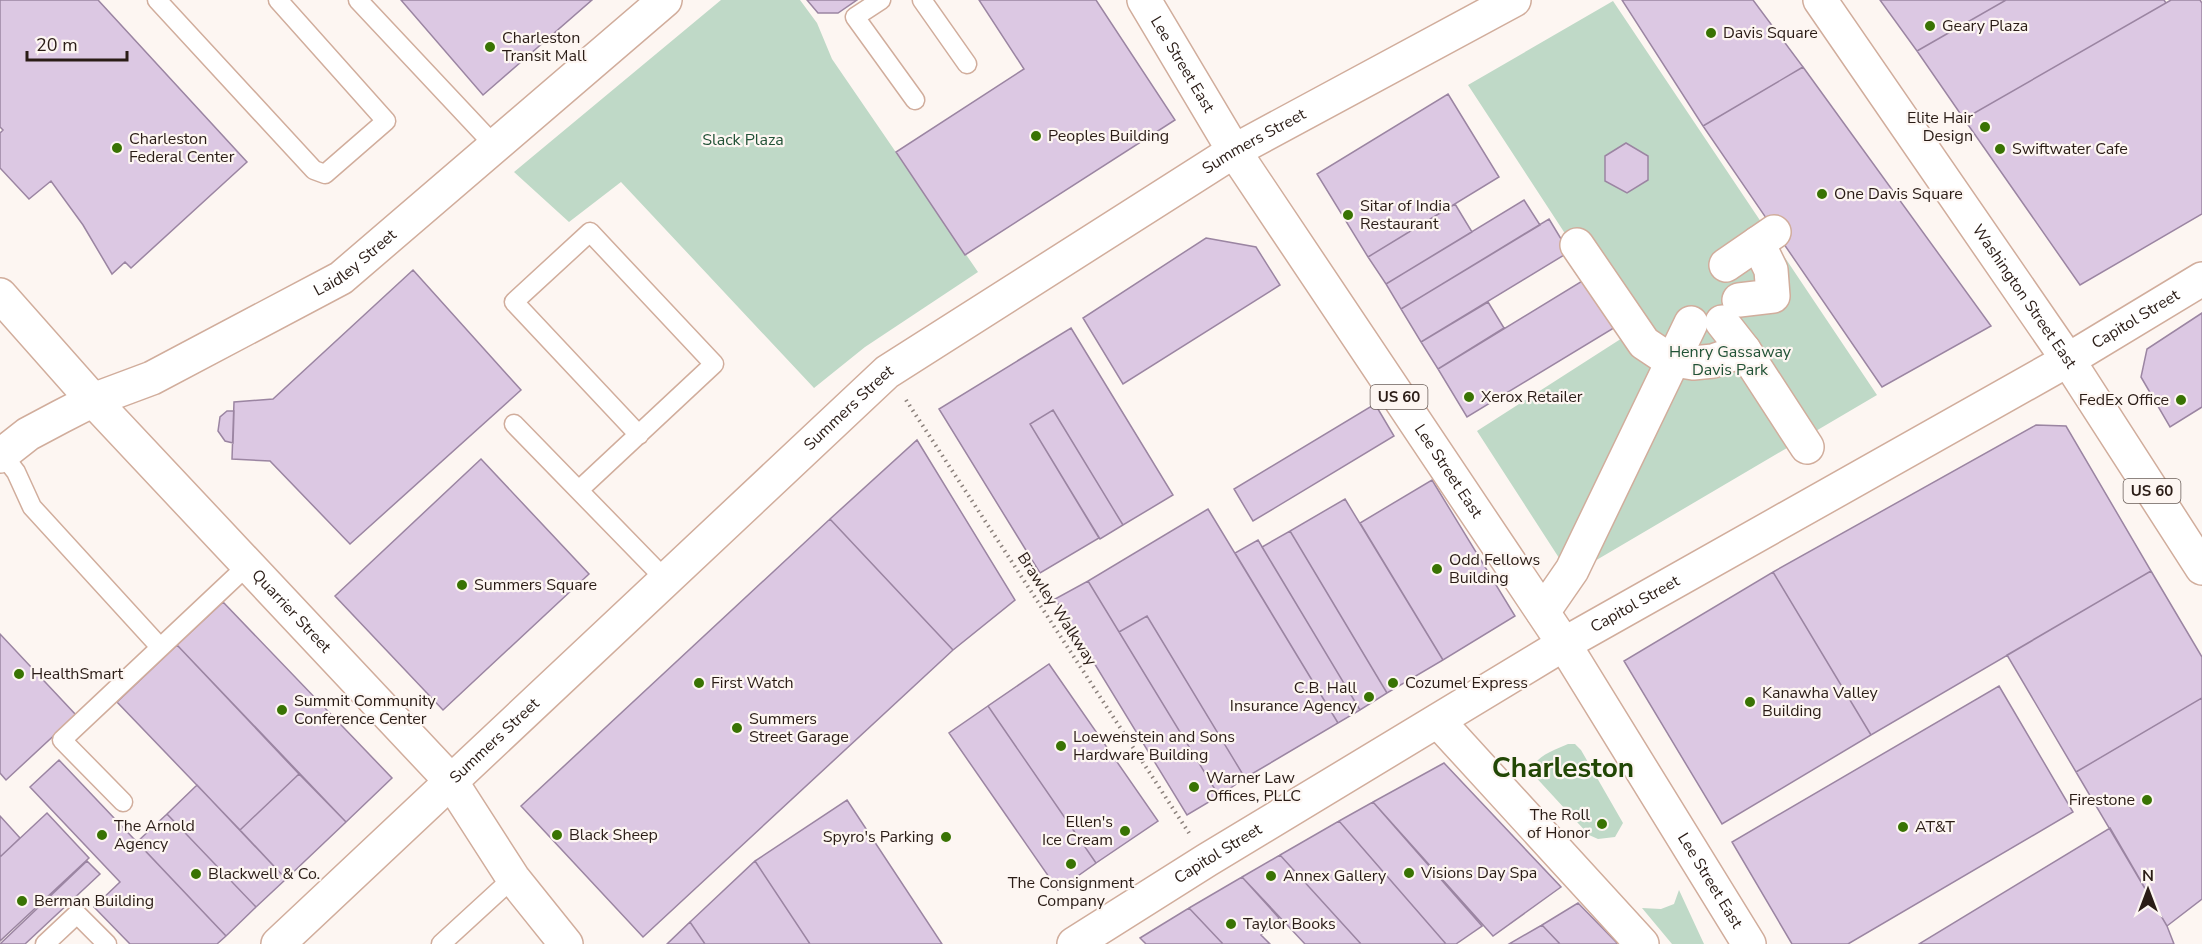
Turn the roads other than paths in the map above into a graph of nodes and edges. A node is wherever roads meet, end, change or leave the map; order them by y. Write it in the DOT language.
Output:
graph roads {
  1 [pos="157,0"];
  2 [pos="278,0"];
  3 [pos="358,0"];
  4 [pos="664,0"];
  5 [pos="881,0"];
  6 [pos="922,0"];
  7 [pos="1144,0"];
  8 [pos="1514,0"];
  9 [pos="1820,0"];
  10 [pos="628,15"];
  11 [pos="967,64"];
  12 [pos="915,100"];
  13 [pos="495,146"];
  14 [pos="1234,150"];
  15 [pos="1577,244"];
  16 [pos="1726,265"];
  17 [pos="2202,279"];
  18 [pos="0,294"];
  19 [pos="1717,315"];
  20 [pos="1744,350"];
  21 [pos="1673,360"];
  22 [pos="2068,360"];
  23 [pos="93,400"];
  24 [pos="514,424"];
  25 [pos="639,435"];
  26 [pos="1807,447"];
  27 [pos="1,455"];
  28 [pos="579,490"];
  29 [pos="248,565"];
  30 [pos="2202,568"];
  31 [pos="665,579"];
  32 [pos="1543,612"];
  33 [pos="1564,644"];
  34 [pos="160,647"];
  35 [pos="1438,721"];
  36 [pos="450,780"];
  37 [pos="123,802"];
  38 [pos="513,878"];
  39 [pos="282,943"];
  40 [pos="45,944"];
  41 [pos="108,944"];
  42 [pos="441,944"];
  43 [pos="566,944"];
  44 [pos="1074,944"];
  45 [pos="1642,944"];
  46 [pos="1749,944"];
  1 -- 2 [label="lane"];
  3 -- 13 [label="lane"];
  4 -- 10 [label="street, Laidley Street"];
  5 -- 12 [label="lane"];
  6 -- 11 [label="lane"];
  7 -- 14 [label="street, Lee Street East / US 60"];
  8 -- 14 [label="street, Summers Street"];
  9 -- 22 [label="street, Washington Street East / US 60"];
  10 -- 13 [label="street, Laidley Street"];
  13 -- 23 [label="street, Laidley Street"];
  14 -- 31 [label="street, Summers Street"];
  14 -- 32 [label="street, Lee Street East / US 60"];
  15 -- 21 [label="street"];
  16 -- 19 [label="street"];
  17 -- 22 [label="street, Capitol Street"];
  18 -- 23 [label="street, Quarrier Street"];
  19 -- 20 [label="street"];
  19 -- 21 [label="street"];
  20 -- 21 [label="street"];
  20 -- 26 [label="street"];
  21 -- 32 [label="street"];
  22 -- 30 [label="street, Washington Street East / US 60"];
  22 -- 33 [label="street, Capitol Street"];
  23 -- 27 [label="street, Laidley Street"];
  23 -- 29 [label="street, Quarrier Street"];
  24 -- 28 [label="lane"];
  25 -- 25 [label="lane"];
  25 -- 28 [label="lane"];
  27 -- 34 [label="lane"];
  28 -- 31 [label="lane"];
  29 -- 34 [label="lane"];
  29 -- 36 [label="street, Quarrier Street"];
  31 -- 36 [label="street, Summers Street"];
  32 -- 33 [label="street, Lee Street East / US 60"];
  33 -- 35 [label="street, Capitol Street"];
  33 -- 46 [label="street, Lee Street East / US 60"];
  34 -- 37 [label="lane"];
  35 -- 44 [label="street, Capitol Street"];
  35 -- 45 [label="street"];
  36 -- 38 [label="street, Quarrier Street"];
  36 -- 39 [label="street, Summers Street"];
  38 -- 42 [label="lane"];
  38 -- 43 [label="street, Quarrier Street"];
  40 -- 41 [label="lane"];
}
